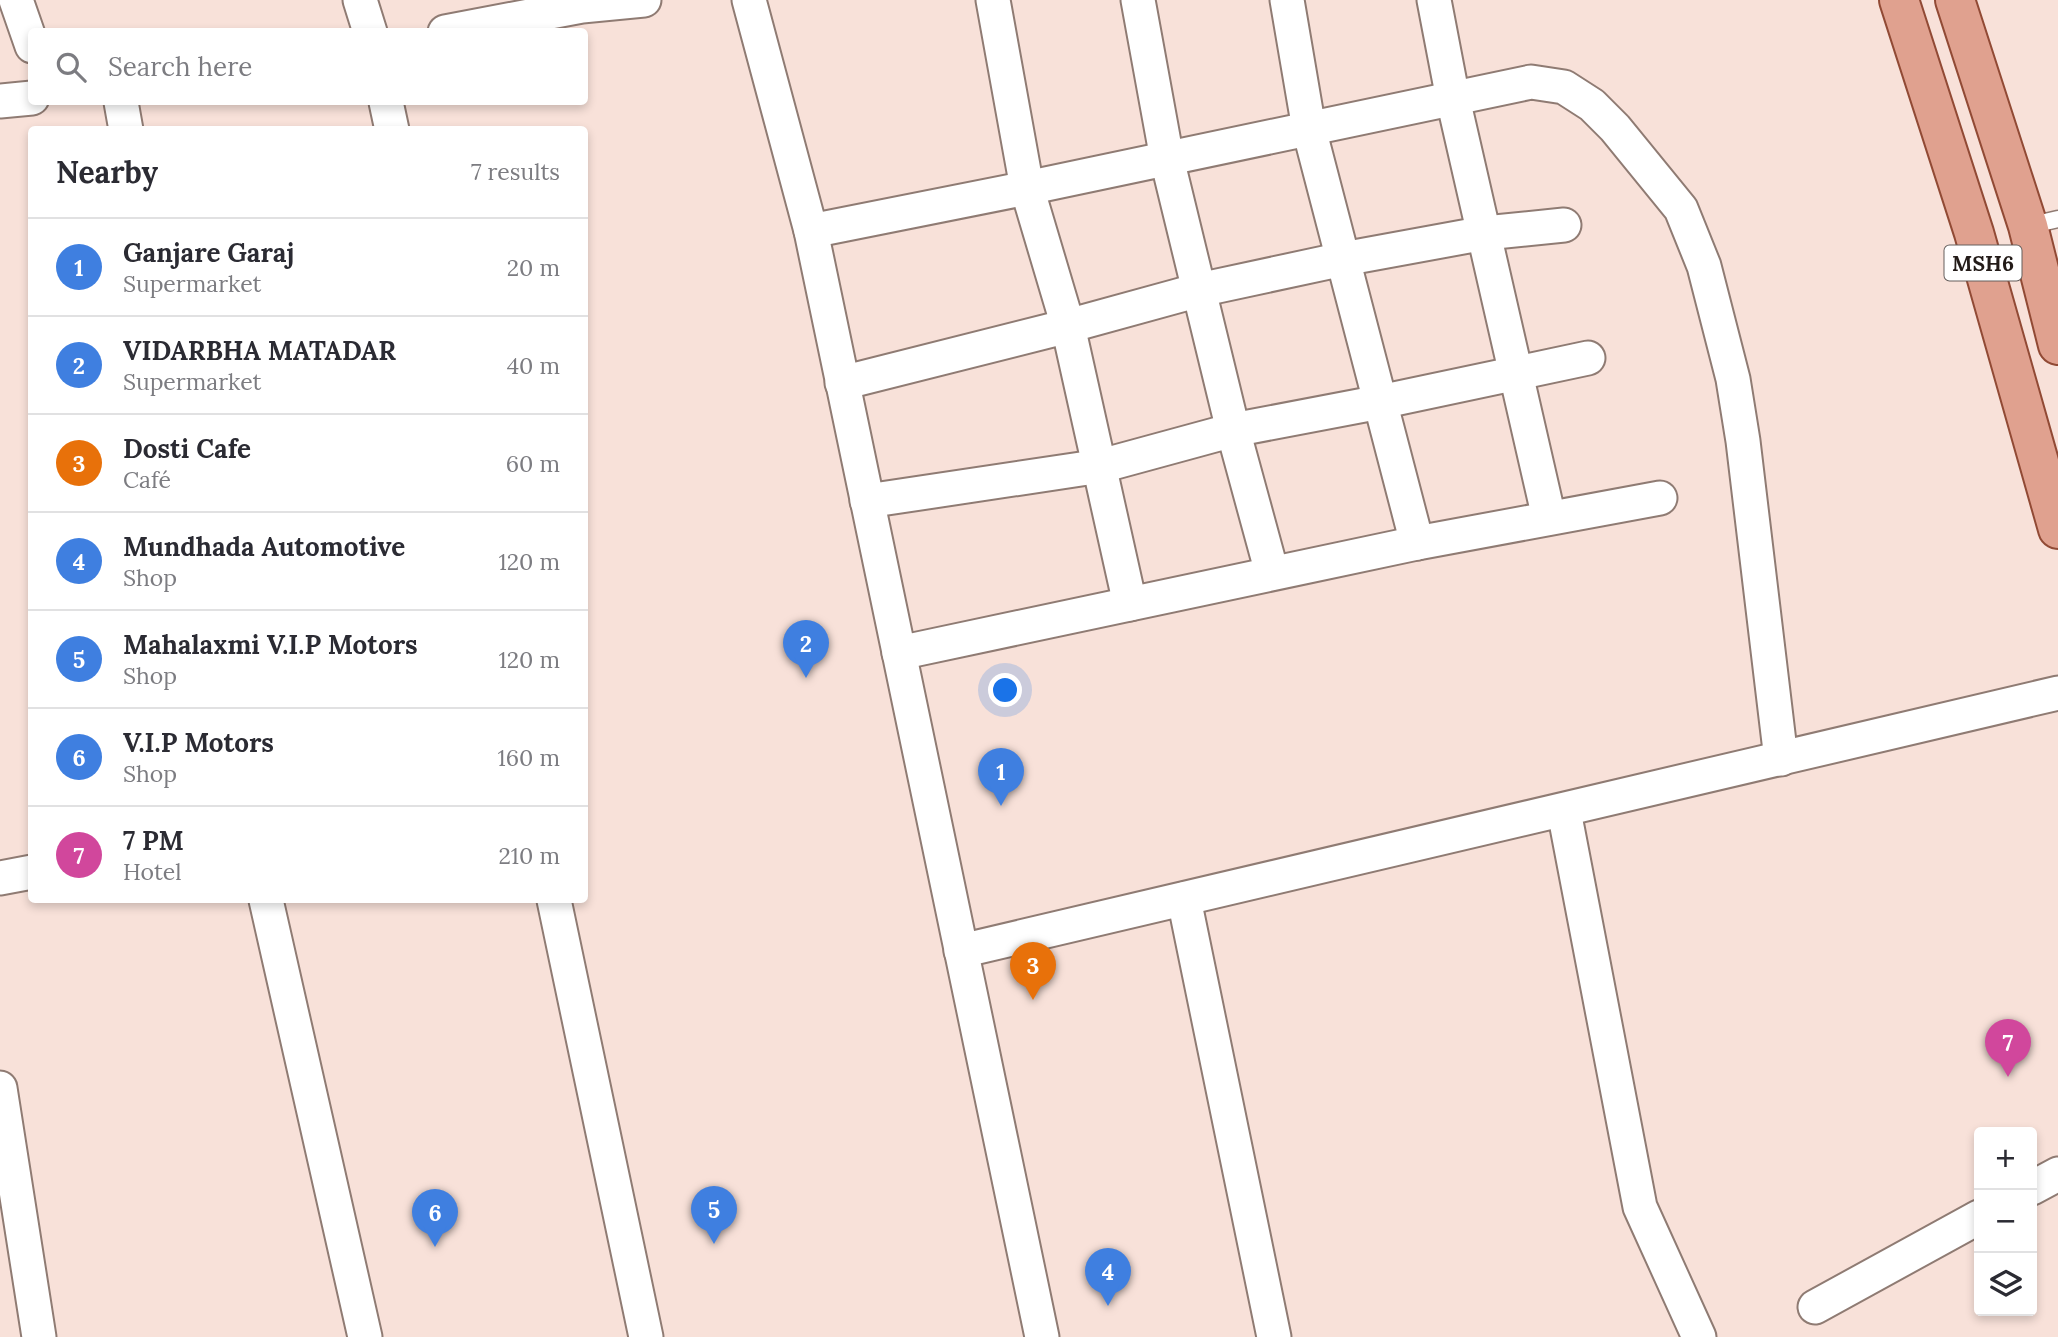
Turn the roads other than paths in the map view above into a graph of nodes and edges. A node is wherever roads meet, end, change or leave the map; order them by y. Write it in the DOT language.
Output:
graph roads {
  1 [pos="16,0"];
  2 [pos="360,0"];
  3 [pos="644,0"];
  4 [pos="749,0"];
  5 [pos="993,0"];
  6 [pos="1138,0"];
  7 [pos="1287,0"];
  8 [pos="1434,0"];
  9 [pos="1899,0"];
  10 [pos="1955,0"];
  11 [pos="581,3"];
  12 [pos="369,28"];
  13 [pos="464,28"];
  14 [pos="28,34"];
  15 [pos="28,98"];
  16 [pos="1453,99"];
  17 [pos="0,101"];
  18 [pos="122,105"];
  19 [pos="387,105"];
  20 [pos="125,126"];
  21 [pos="391,126"];
  22 [pos="1309,129"];
  23 [pos="1167,159"];
  24 [pos="1027,188"];
  25 [pos="2043,223"];
  26 [pos="1563,225"];
  27 [pos="811,231"];
  28 [pos="1485,233"];
  29 [pos="1343,259"];
  30 [pos="1199,289"];
  31 [pos="1068,326"];
  32 [pos="2058,345"];
  33 [pos="1588,358"];
  34 [pos="1517,372"];
  35 [pos="842,383"];
  36 [pos="1380,402"];
  37 [pos="1233,430"];
  38 [pos="1101,466"];
  39 [pos="1660,498"];
  40 [pos="867,501"];
  41 [pos="1549,518"];
  42 [pos="2058,528"];
  43 [pos="1417,543"];
  44 [pos="1272,573"];
  45 [pos="1130,604"];
  46 [pos="899,653"];
  47 [pos="2058,693"];
  48 [pos="1781,759"];
  49 [pos="1564,811"];
  50 [pos="28,873"];
  51 [pos="0,878"];
  52 [pos="1184,899"];
  53 [pos="267,903"];
  54 [pos="555,903"];
  55 [pos="961,951"];
  56 [pos="0,1088"];
  57 [pos="2058,1174"];
  58 [pos="2037,1185"];
  59 [pos="1974,1220"];
  60 [pos="1815,1307"];
  61 [pos="39,1337"];
  62 [pos="365,1337"];
  63 [pos="646,1337"];
  64 [pos="1042,1337"];
  65 [pos="1274,1337"];
  66 [pos="1699,1337"];
  1 -- 14 [label="street"];
  2 -- 12 [label="street"];
  3 -- 11 [label="street"];
  4 -- 27 [label="street"];
  5 -- 24 [label="street"];
  6 -- 23 [label="street"];
  7 -- 22 [label="street"];
  8 -- 16 [label="street"];
  9 -- 42 [label="main road, MSH6"];
  10 -- 25 [label="main road, MSH6"];
  11 -- 13 [label="street"];
  15 -- 17 [label="street"];
  16 -- 22 [label="street"];
  16 -- 28 [label="street"];
  16 -- 48 [label="street"];
  18 -- 20 [label="street"];
  19 -- 21 [label="street"];
  22 -- 23 [label="street"];
  22 -- 29 [label="street"];
  23 -- 24 [label="street"];
  23 -- 30 [label="street"];
  24 -- 27 [label="street"];
  24 -- 31 [label="street"];
  25 -- 32 [label="main road, MSH6"];
  26 -- 28 [label="street"];
  27 -- 35 [label="street"];
  28 -- 29 [label="street"];
  28 -- 34 [label="street"];
  29 -- 30 [label="street"];
  29 -- 36 [label="street"];
  30 -- 31 [label="street"];
  30 -- 37 [label="street"];
  31 -- 35 [label="street"];
  31 -- 38 [label="street"];
  33 -- 34 [label="street"];
  34 -- 36 [label="street"];
  34 -- 41 [label="street"];
  35 -- 40 [label="street"];
  36 -- 37 [label="street"];
  36 -- 43 [label="street"];
  37 -- 38 [label="street"];
  37 -- 44 [label="street"];
  38 -- 40 [label="street"];
  38 -- 45 [label="street"];
  39 -- 41 [label="street"];
  40 -- 46 [label="street"];
  41 -- 43 [label="street"];
  43 -- 44 [label="street"];
  44 -- 45 [label="street"];
  45 -- 46 [label="street"];
  46 -- 55 [label="street"];
  47 -- 48 [label="street"];
  48 -- 49 [label="street"];
  49 -- 52 [label="street"];
  49 -- 66 [label="street"];
  50 -- 51 [label="street"];
  52 -- 55 [label="street"];
  52 -- 65 [label="street"];
  53 -- 62 [label="street"];
  54 -- 63 [label="street"];
  55 -- 64 [label="street"];
  56 -- 61 [label="street"];
  57 -- 58 [label="street"];
  59 -- 60 [label="street"];
}
